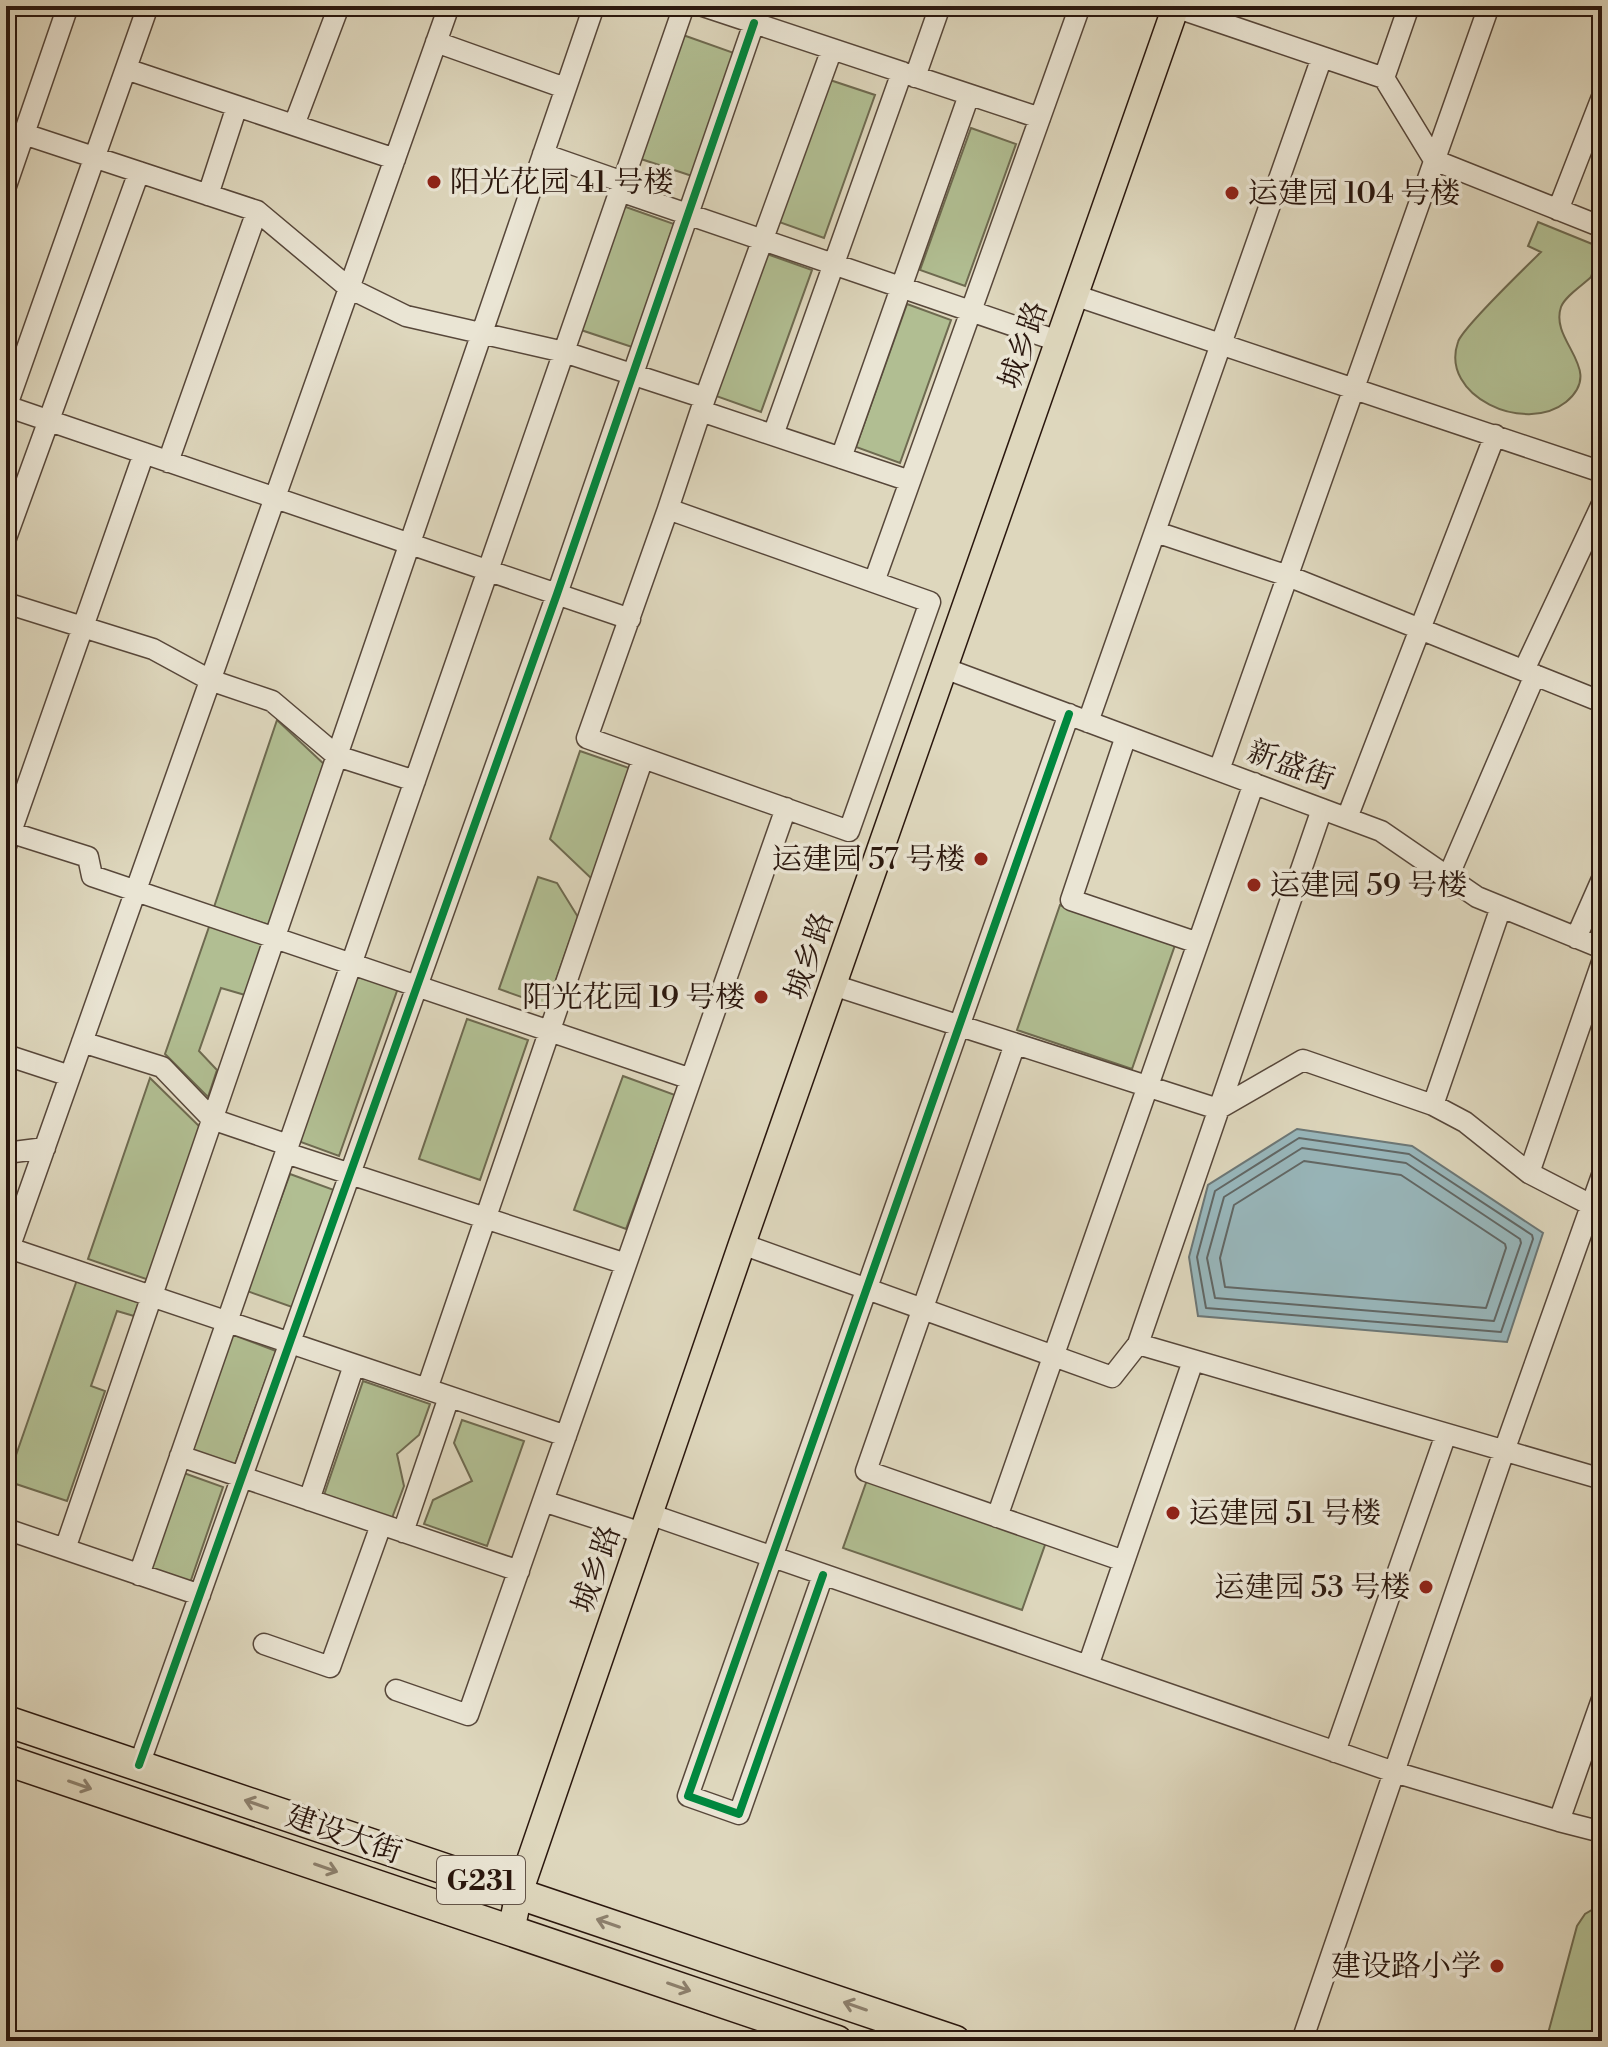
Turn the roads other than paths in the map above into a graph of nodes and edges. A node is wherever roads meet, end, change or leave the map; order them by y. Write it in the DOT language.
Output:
graph roads {
  1 [pos="68,6"];
  2 [pos="148,6"];
  3 [pos="339,6"];
  4 [pos="449,6"];
  5 [pos="594,6"];
  6 [pos="684,6"];
  7 [pos="703,6"];
  8 [pos="940,6"];
  9 [pos="1080,6"];
  10 [pos="1176,6"];
  11 [pos="1409,6"];
  12 [pos="1489,6"];
  13 [pos="750,16"];
  14 [pos="436,42"];
  15 [pos="832,49"];
  16 [pos="1322,57"];
  17 [pos="126,69"];
  18 [pos="909,74"];
  19 [pos="1384,78"];
  20 [pos="565,88"];
  21 [pos="969,95"];
  22 [pos="1602,97"];
  23 [pos="237,106"];
  24 [pos="1040,118"];
  25 [pos="294,125"];
  26 [pos="24,134"];
  27 [pos="543,154"];
  28 [pos="95,157"];
  29 [pos="395,159"];
  30 [pos="1434,160"];
  31 [pos="139,172"];
  32 [pos="6,186"];
  33 [pos="622,186"];
  34 [pos="208,195"];
  35 [pos="1558,210"];
  36 [pos="257,211"];
  37 [pos="688,214"];
  38 [pos="1602,227"];
  39 [pos="762,239"];
  40 [pos="834,264"];
  41 [pos="902,287"];
  42 [pos="349,288"];
  43 [pos="1074,295"];
  44 [pos="971,310"];
  45 [pos="480,333"];
  46 [pos="1058,341"];
  47 [pos="1223,344"];
  48 [pos="564,352"];
  49 [pos="632,374"];
  50 [pos="1354,387"];
  51 [pos="703,404"];
  52 [pos="6,407"];
  53 [pos="49,421"];
  54 [pos="773,435"];
  55 [pos="1495,435"];
  56 [pos="144,453"];
  57 [pos="841,458"];
  58 [pos="168,462"];
  59 [pos="1602,472"];
  60 [pos="910,481"];
  61 [pos="275,498"];
  62 [pos="1602,504"];
  63 [pos="668,509"];
  64 [pos="1156,532"];
  65 [pos="6,538"];
  66 [pos="409,543"];
  67 [pos="488,570"];
  68 [pos="1288,576"];
  69 [pos="874,582"];
  70 [pos="557,594"];
  71 [pos="930,602"];
  72 [pos="6,603"];
  73 [pos="963,613"];
  74 [pos="630,619"];
  75 [pos="83,627"];
  76 [pos="1420,627"];
  77 [pos="944,668"];
  78 [pos="1530,672"];
  79 [pos="210,680"];
  80 [pos="1602,702"];
  81 [pos="1079,718"];
  82 [pos="1126,736"];
  83 [pos="337,756"];
  84 [pos="643,758"];
  85 [pos="1219,770"];
  86 [pos="415,781"];
  87 [pos="1254,783"];
  88 [pos="786,808"];
  89 [pos="1322,809"];
  90 [pos="1347,818"];
  91 [pos="849,831"];
  92 [pos="8,836"];
  93 [pos="882,843"];
  94 [pos="1448,877"];
  95 [pos="1602,879"];
  96 [pos="136,890"];
  97 [pos="1501,907"];
  98 [pos="274,937"];
  99 [pos="1576,938"];
  100 [pos="1198,943"];
  101 [pos="1602,948"];
  102 [pos="1602,962"];
  103 [pos="352,964"];
  104 [pos="833,985"];
  105 [pos="417,986"];
  106 [pos="959,1026"];
  107 [pos="549,1031"];
  108 [pos="82,1042"];
  109 [pos="1015,1044"];
  110 [pos="6,1055"];
  111 [pos="70,1076"];
  112 [pos="691,1079"];
  113 [pos="1148,1087"];
  114 [pos="1433,1105"];
  115 [pos="1218,1109"];
  116 [pos="212,1119"];
  117 [pos="45,1148"];
  118 [pos="287,1149"];
  119 [pos="6,1153"];
  120 [pos="1529,1173"];
  121 [pos="350,1174"];
  122 [pos="1602,1175"];
  123 [pos="1591,1205"];
  124 [pos="485,1218"];
  125 [pos="742,1244"];
  126 [pos="8,1252"];
  127 [pos="626,1264"];
  128 [pos="866,1289"];
  129 [pos="151,1296"];
  130 [pos="923,1309"];
  131 [pos="227,1322"];
  132 [pos="289,1343"];
  133 [pos="1138,1344"];
  134 [pos="1054,1356"];
  135 [pos="1193,1361"];
  136 [pos="354,1365"];
  137 [pos="427,1389"];
  138 [pos="449,1397"];
  139 [pos="1446,1434"];
  140 [pos="566,1436"];
  141 [pos="1504,1451"];
  142 [pos="180,1456"];
  143 [pos="242,1477"];
  144 [pos="1602,1479"];
  145 [pos="309,1500"];
  146 [pos="543,1501"];
  147 [pos="997,1517"];
  148 [pos="646,1524"];
  149 [pos="381,1525"];
  150 [pos="6,1529"];
  151 [pos="403,1532"];
  152 [pos="65,1549"];
  153 [pos="772,1557"];
  154 [pos="1124,1561"];
  155 [pos="519,1571"];
  156 [pos="139,1575"];
  157 [pos="823,1575"];
  158 [pos="200,1595"];
  159 [pos="264,1644"];
  160 [pos="1088,1666"];
  161 [pos="396,1690"];
  162 [pos="1602,1699"];
  163 [pos="6,1721"];
  164 [pos="1335,1752"];
  165 [pos="6,1760"];
  166 [pos="139,1765"];
  167 [pos="1394,1772"];
  168 [pos="1559,1821"];
  169 [pos="1602,1832"];
  170 [pos="519,1893"];
  171 [pos="511,1931"];
  172 [pos="806,1989"];
  173 [pos="799,2034"];
  174 [pos="837,2041"];
  175 [pos="955,2041"];
  176 [pos="1302,2041"];
  1 -- 26 [label="street"];
  2 -- 17 [label="street"];
  3 -- 25 [label="street"];
  4 -- 14 [label="street"];
  5 -- 20 [label="street"];
  6 -- 33 [label="street"];
  7 -- 13 [label="street"];
  8 -- 18 [label="street"];
  9 -- 24 [label="street"];
  10 -- 16 [label="street"];
  10 -- 43 [label="main road, 城乡路"];
  11 -- 19 [label="street"];
  12 -- 30 [label="street"];
  13 -- 15 [label="street"];
  13 -- 37 [label="street"];
  14 -- 20 [label="street"];
  14 -- 29 [label="street"];
  15 -- 18 [label="street"];
  15 -- 39 [label="street"];
  16 -- 19 [label="street"];
  16 -- 47 [label="street"];
  17 -- 23 [label="street"];
  17 -- 28 [label="street"];
  18 -- 21 [label="street"];
  18 -- 40 [label="street"];
  19 -- 30 [label="street"];
  20 -- 27 [label="street"];
  21 -- 24 [label="street"];
  21 -- 41 [label="street"];
  22 -- 35 [label="street"];
  23 -- 25 [label="street"];
  23 -- 34 [label="street"];
  24 -- 44 [label="street"];
  25 -- 29 [label="street"];
  26 -- 28 [label="street"];
  26 -- 32 [label="street"];
  27 -- 33 [label="street"];
  27 -- 45 [label="street"];
  28 -- 31 [label="street"];
  28 -- 52 [label="street"];
  29 -- 42 [label="street"];
  30 -- 35 [label="street"];
  30 -- 50 [label="street"];
  31 -- 34 [label="street"];
  31 -- 53 [label="street"];
  33 -- 37 [label="street"];
  33 -- 48 [label="street"];
  34 -- 36 [label="street"];
  35 -- 38 [label="street"];
  36 -- 42 [label="street"];
  36 -- 58 [label="street"];
  37 -- 39 [label="street"];
  37 -- 49 [label="street"];
  39 -- 40 [label="street"];
  39 -- 51 [label="street"];
  40 -- 41 [label="street"];
  40 -- 54 [label="street"];
  41 -- 44 [label="street"];
  41 -- 57 [label="street"];
  42 -- 45 [label="street"];
  42 -- 61 [label="street"];
  43 -- 46 [label="main road, 城乡路"];
  43 -- 47 [label="street"];
  44 -- 46 [label="street"];
  44 -- 60 [label="street"];
  45 -- 48 [label="street"];
  45 -- 66 [label="street"];
  46 -- 73 [label="main road, 城乡路"];
  47 -- 50 [label="street"];
  47 -- 64 [label="street"];
  48 -- 49 [label="street"];
  48 -- 67 [label="street"];
  49 -- 51 [label="street"];
  49 -- 70 [label="street"];
  50 -- 55 [label="street"];
  50 -- 68 [label="street"];
  51 -- 54 [label="street"];
  51 -- 63 [label="street"];
  52 -- 53 [label="street"];
  53 -- 56 [label="street"];
  53 -- 65 [label="street"];
  54 -- 57 [label="street"];
  55 -- 59 [label="street"];
  55 -- 76 [label="street"];
  56 -- 58 [label="street"];
  56 -- 75 [label="street"];
  57 -- 60 [label="street"];
  58 -- 61 [label="street"];
  60 -- 69 [label="street"];
  61 -- 66 [label="street"];
  61 -- 79 [label="street"];
  62 -- 78 [label="street"];
  63 -- 69 [label="street"];
  63 -- 74 [label="street"];
  64 -- 68 [label="street"];
  64 -- 81 [label="street"];
  66 -- 67 [label="street"];
  66 -- 83 [label="street"];
  67 -- 70 [label="street"];
  67 -- 86 [label="street"];
  68 -- 76 [label="street"];
  68 -- 85 [label="street"];
  69 -- 71 [label="street"];
  70 -- 74 [label="street"];
  70 -- 105 [label="street"];
  71 -- 73 [label="street"];
  71 -- 91 [label="street"];
  72 -- 75 [label="street"];
  73 -- 77 [label="main road, 城乡路"];
  74 -- 84 [label="street"];
  75 -- 79 [label="street"];
  75 -- 92 [label="street"];
  76 -- 78 [label="street"];
  76 -- 90 [label="street"];
  77 -- 81 [label="street, 新盛街"];
  77 -- 93 [label="main road, 城乡路"];
  78 -- 80 [label="street"];
  78 -- 94 [label="street"];
  79 -- 83 [label="street"];
  79 -- 96 [label="street"];
  81 -- 82 [label="street, 新盛街"];
  81 -- 106 [label="street"];
  82 -- 85 [label="street, 新盛街"];
  82 -- 100 [label="street"];
  83 -- 86 [label="street"];
  83 -- 98 [label="street"];
  84 -- 88 [label="street"];
  84 -- 107 [label="street"];
  85 -- 87 [label="street, 新盛街"];
  86 -- 103 [label="street"];
  87 -- 89 [label="street, 新盛街"];
  87 -- 100 [label="street"];
  88 -- 91 [label="street"];
  88 -- 112 [label="street"];
  89 -- 90 [label="street, 新盛街"];
  89 -- 115 [label="street"];
  90 -- 94 [label="street, 新盛街"];
  91 -- 93 [label="street"];
  92 -- 96 [label="street"];
  93 -- 104 [label="main road, 城乡路"];
  94 -- 97 [label="street, 新盛街"];
  95 -- 99 [label="street"];
  96 -- 98 [label="street"];
  96 -- 108 [label="street"];
  97 -- 99 [label="street, 新盛街"];
  97 -- 114 [label="street"];
  98 -- 103 [label="street"];
  98 -- 116 [label="street"];
  99 -- 101 [label="street, 新盛街"];
  100 -- 113 [label="street"];
  102 -- 120 [label="street"];
  103 -- 105 [label="street"];
  103 -- 118 [label="street"];
  104 -- 106 [label="street"];
  104 -- 125 [label="main road, 城乡路"];
  105 -- 107 [label="street"];
  105 -- 121 [label="street"];
  106 -- 109 [label="street"];
  106 -- 128 [label="street"];
  107 -- 112 [label="street"];
  107 -- 124 [label="street"];
  108 -- 111 [label="street"];
  108 -- 116 [label="street"];
  109 -- 113 [label="street"];
  109 -- 130 [label="street"];
  110 -- 111 [label="street"];
  111 -- 117 [label="street"];
  112 -- 127 [label="street"];
  113 -- 115 [label="street"];
  113 -- 134 [label="street"];
  114 -- 115 [label="street"];
  114 -- 120 [label="street"];
  115 -- 133 [label="street"];
  116 -- 118 [label="street"];
  116 -- 129 [label="street"];
  117 -- 119 [label="street"];
  117 -- 126 [label="street"];
  118 -- 121 [label="street"];
  118 -- 131 [label="street"];
  120 -- 123 [label="street"];
  121 -- 124 [label="street"];
  121 -- 132 [label="street"];
  122 -- 123 [label="street"];
  123 -- 141 [label="street"];
  124 -- 127 [label="street"];
  124 -- 137 [label="street"];
  125 -- 128 [label="street"];
  125 -- 148 [label="main road, 城乡路"];
  126 -- 129 [label="street"];
  127 -- 140 [label="street"];
  128 -- 130 [label="street"];
  128 -- 153 [label="street"];
  129 -- 131 [label="street"];
  129 -- 152 [label="street"];
  130 -- 134 [label="street"];
  130 -- 147 [label="street"];
  131 -- 132 [label="street"];
  131 -- 142 [label="street"];
  132 -- 136 [label="street"];
  132 -- 143 [label="street"];
  133 -- 134 [label="street"];
  133 -- 135 [label="street"];
  134 -- 147 [label="street"];
  135 -- 139 [label="street"];
  135 -- 154 [label="street"];
  136 -- 137 [label="street"];
  136 -- 145 [label="street"];
  137 -- 138 [label="street"];
  138 -- 140 [label="street"];
  138 -- 151 [label="street"];
  139 -- 141 [label="street"];
  139 -- 164 [label="street"];
  140 -- 146 [label="street"];
  141 -- 144 [label="street"];
  141 -- 167 [label="street"];
  142 -- 143 [label="street"];
  142 -- 156 [label="street"];
  143 -- 145 [label="street"];
  143 -- 158 [label="street"];
  145 -- 149 [label="street"];
  146 -- 148 [label="street"];
  146 -- 155 [label="street"];
  147 -- 154 [label="street"];
  148 -- 153 [label="street"];
  148 -- 170 [label="main road, 城乡路"];
  149 -- 151 [label="street"];
  149 -- 159 [label="street"];
  150 -- 152 [label="street"];
  151 -- 155 [label="street"];
  152 -- 156 [label="street"];
  153 -- 157 [label="street"];
  153 -- 157 [label="street"];
  154 -- 160 [label="street"];
  155 -- 161 [label="street"];
  156 -- 158 [label="street"];
  157 -- 160 [label="street"];
  158 -- 166 [label="street"];
  160 -- 164 [label="street"];
  162 -- 168 [label="street"];
  163 -- 166 [label="highway, 建设大街 / G231"];
  164 -- 167 [label="street"];
  165 -- 171 [label="highway, 建设大街 / G231, one-way"];
  170 -- 166 [label="highway, 建设大街 / G231, one-way"];
  167 -- 168 [label="street"];
  167 -- 176 [label="street"];
  168 -- 169 [label="street"];
  170 -- 171 [label="main road, 城乡路"];
  172 -- 170 [label="highway, 建设大街 / G231, one-way"];
  171 -- 173 [label="highway, 建设大街 / G231, one-way"];
  172 -- 173 [label="street"];
  175 -- 172 [label="highway, 建设大街 / G231, one-way"];
  173 -- 174 [label="highway, 建设大街 / G231"];
}
